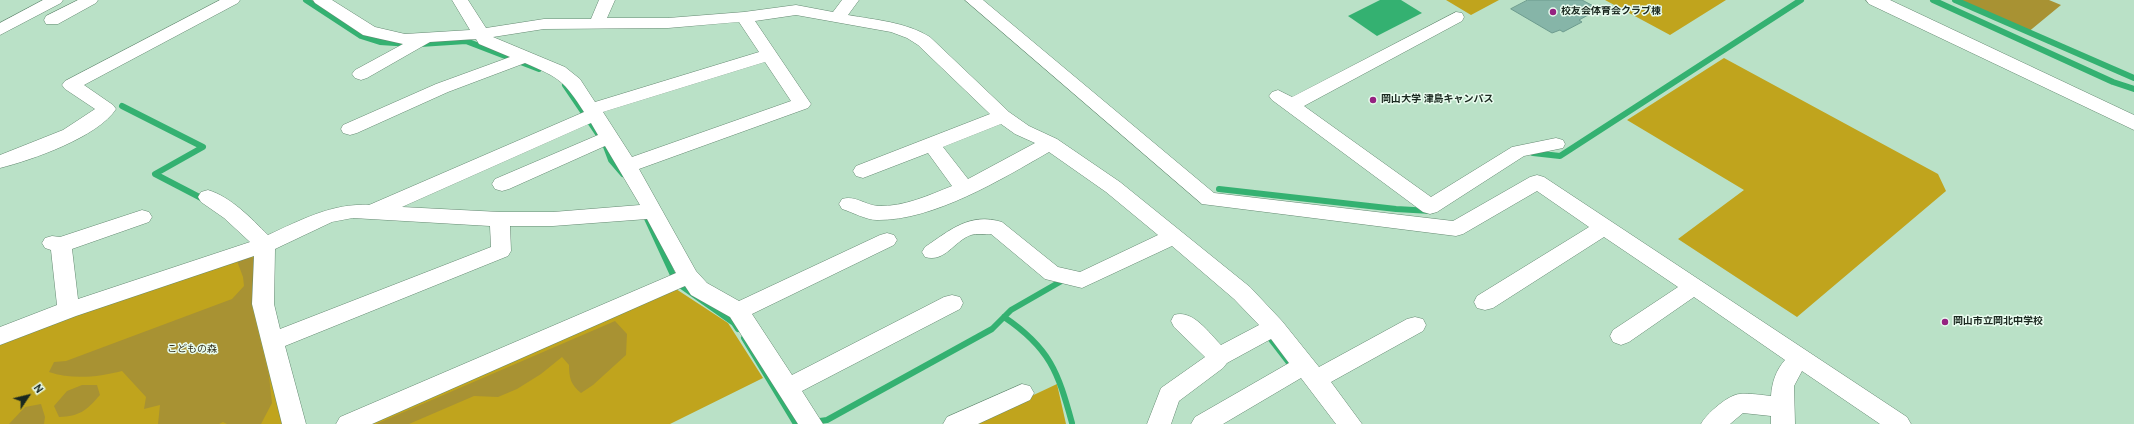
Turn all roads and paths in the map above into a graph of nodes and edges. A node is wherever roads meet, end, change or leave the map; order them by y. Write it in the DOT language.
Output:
graph roads {
  1 [pos="55,0"];
  2 [pos="90,0"];
  3 [pos="232,0"];
  4 [pos="321,0"];
  5 [pos="460,0"];
  6 [pos="607,0"];
  7 [pos="851,0"];
  8 [pos="973,0"];
  9 [pos="1875,0"];
  10 [pos="744,17"];
  11 [pos="836,17"];
  12 [pos="1456,17"];
  13 [pos="52,20"];
  14 [pos="597,23"];
  15 [pos="0,30"];
  16 [pos="481,34"];
  17 [pos="418,42"];
  18 [pos="768,54"];
  19 [pos="521,60"];
  20 [pos="361,74"];
  21 [pos="590,115"];
  22 [pos="1004,116"];
  23 [pos="2134,123"];
  24 [pos="350,129"];
  25 [pos="604,140"];
  26 [pos="1050,143"];
  27 [pos="931,144"];
  28 [pos="1556,144"];
  29 [pos="0,162"];
  30 [pos="627,166"];
  31 [pos="863,171"];
  32 [pos="502,184"];
  33 [pos="965,189"];
  34 [pos="208,197"];
  35 [pos="849,204"];
  36 [pos="372,212"];
  37 [pos="648,212"];
  38 [pos="142,216"];
  39 [pos="500,219"];
  40 [pos="1604,227"];
  41 [pos="1169,239"];
  42 [pos="887,240"];
  43 [pos="265,245"];
  44 [pos="932,252"];
  45 [pos="681,279"];
  46 [pos="1693,287"];
  47 [pos="1485,302"];
  48 [pos="952,303"];
  49 [pos="68,310"];
  50 [pos="738,311"];
  51 [pos="1182,321"];
  52 [pos="1415,324"];
  53 [pos="1267,330"];
  54 [pos="0,336"];
  55 [pos="1621,336"];
  56 [pos="278,339"];
  57 [pos="1219,357"];
  58 [pos="1800,358"];
  59 [pos="1302,371"];
  60 [pos="788,387"];
  61 [pos="1022,393"];
  62 [pos="1783,416"];
  63 [pos="294,424"];
  64 [pos="348,424"];
  65 [pos="811,424"];
  66 [pos="955,424"];
  67 [pos="1159,424"];
  68 [pos="1203,424"];
  69 [pos="1350,424"];
  70 [pos="1713,424"];
  71 [pos="1899,424"];
  1 -- 15 [label="street"];
  2 -- 13 [label="street"];
  3 -- 29 [label="street"];
  4 -- 17 [label="street"];
  5 -- 16 [label="street"];
  6 -- 14 [label="street"];
  7 -- 11 [label="street"];
  8 -- 40 [label="street"];
  9 -- 23 [label="street"];
  10 -- 11 [label="street"];
  10 -- 14 [label="street"];
  10 -- 18 [label="street"];
  11 -- 22 [label="street"];
  12 -- 28 [label="street"];
  14 -- 16 [label="street"];
  16 -- 17 [label="street"];
  16 -- 19 [label="street"];
  17 -- 20 [label="street"];
  18 -- 21 [label="street"];
  18 -- 30 [label="street"];
  19 -- 21 [label="street"];
  19 -- 24 [label="street"];
  21 -- 25 [label="street"];
  21 -- 36 [label="street"];
  22 -- 26 [label="street"];
  22 -- 27 [label="street"];
  25 -- 30 [label="street"];
  25 -- 32 [label="street"];
  26 -- 33 [label="street"];
  26 -- 41 [label="street"];
  27 -- 31 [label="street"];
  27 -- 33 [label="street"];
  30 -- 37 [label="street"];
  33 -- 35 [label="street"];
  34 -- 43 [label="street"];
  36 -- 39 [label="street"];
  36 -- 43 [label="street"];
  37 -- 39 [label="street"];
  37 -- 45 [label="street"];
  38 -- 49 [label="street"];
  39 -- 56 [label="street"];
  40 -- 46 [label="street"];
  40 -- 47 [label="street"];
  41 -- 44 [label="street"];
  41 -- 53 [label="street"];
  42 -- 50 [label="street"];
  43 -- 49 [label="street"];
  43 -- 56 [label="street"];
  45 -- 50 [label="street"];
  45 -- 64 [label="street"];
  46 -- 55 [label="street"];
  46 -- 58 [label="street"];
  48 -- 60 [label="street"];
  49 -- 54 [label="street"];
  50 -- 60 [label="street"];
  51 -- 57 [label="street"];
  52 -- 59 [label="street"];
  53 -- 57 [label="street"];
  53 -- 59 [label="street"];
  56 -- 63 [label="street"];
  57 -- 67 [label="street"];
  58 -- 62 [label="street"];
  58 -- 71 [label="street"];
  59 -- 68 [label="street"];
  59 -- 69 [label="street"];
  60 -- 65 [label="street"];
  61 -- 66 [label="street"];
  62 -- 70 [label="street"];
}
